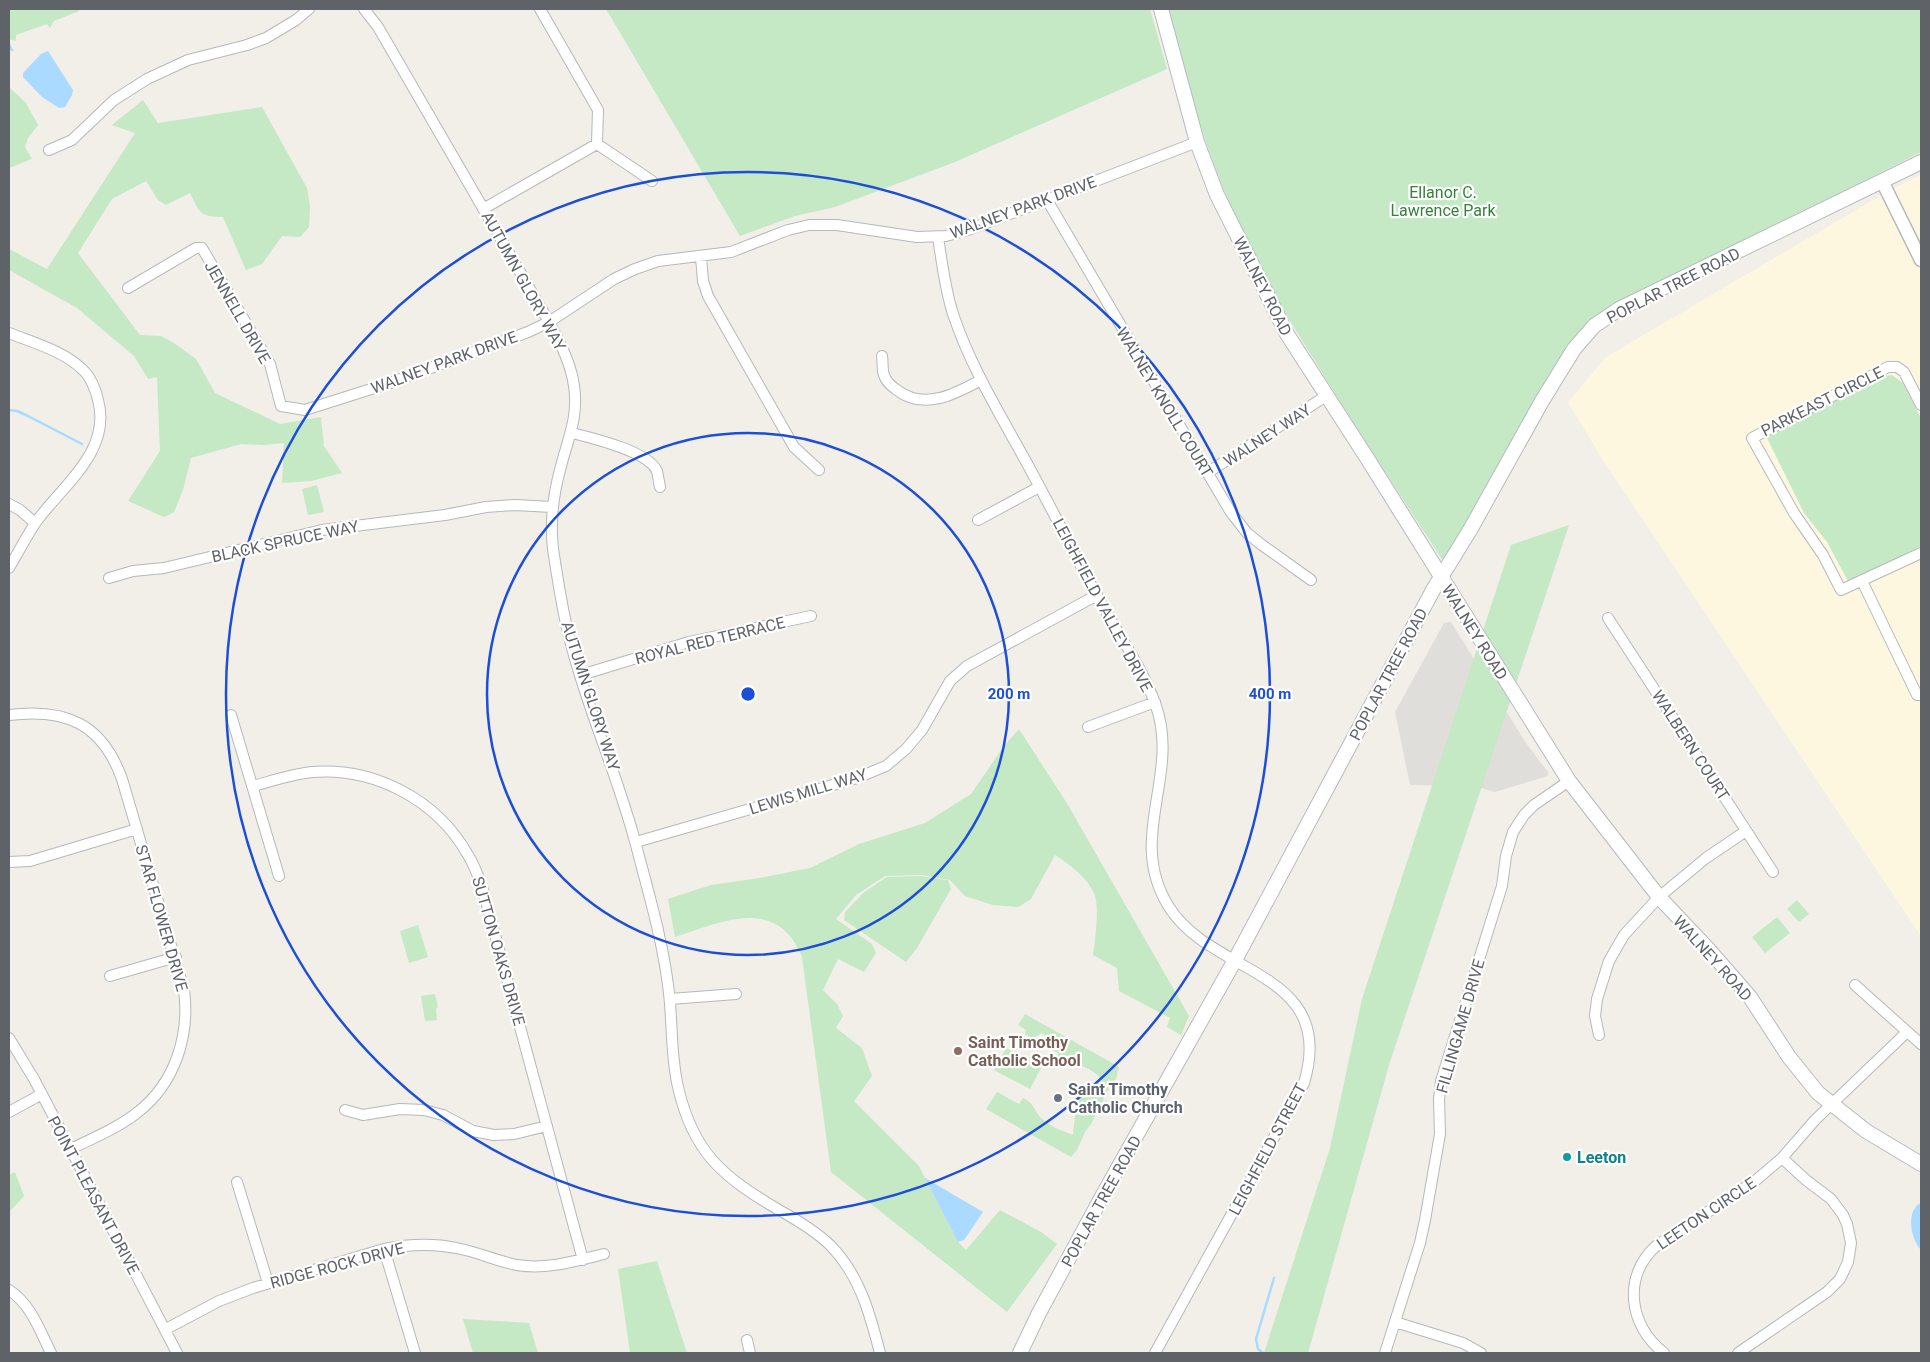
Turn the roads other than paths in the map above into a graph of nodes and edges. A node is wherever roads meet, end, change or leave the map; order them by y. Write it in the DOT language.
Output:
graph roads {
  1 [pos="309,9"];
  2 [pos="364,9"];
  3 [pos="540,9"];
  4 [pos="1160,9"];
  5 [pos="1197,142"];
  6 [pos="597,144"];
  7 [pos="49,150"];
  8 [pos="1921,162"];
  9 [pos="652,181"];
  10 [pos="1882,181"];
  11 [pos="1047,200"];
  12 [pos="483,209"];
  13 [pos="938,237"];
  14 [pos="701,257"];
  15 [pos="1921,260"];
  16 [pos="128,288"];
  17 [pos="549,322"];
  18 [pos="9,333"];
  19 [pos="882,356"];
  20 [pos="981,380"];
  21 [pos="1326,396"];
  22 [pos="1921,405"];
  23 [pos="281,406"];
  24 [pos="572,433"];
  25 [pos="819,470"];
  26 [pos="1207,473"];
  27 [pos="660,487"];
  28 [pos="1039,487"];
  29 [pos="9,504"];
  30 [pos="552,508"];
  31 [pos="978,520"];
  32 [pos="35,523"];
  33 [pos="1921,553"];
  34 [pos="9,568"];
  35 [pos="1440,577"];
  36 [pos="109,578"];
  37 [pos="1311,580"];
  38 [pos="1862,582"];
  39 [pos="1097,595"];
  40 [pos="811,616"];
  41 [pos="1608,618"];
  42 [pos="581,675"];
  43 [pos="1921,695"];
  44 [pos="1155,702"];
  45 [pos="9,715"];
  46 [pos="231,715"];
  47 [pos="1088,727"];
  48 [pos="1569,781"];
  49 [pos="253,786"];
  50 [pos="137,829"];
  51 [pos="1746,831"];
  52 [pos="636,842"];
  53 [pos="9,862"];
  54 [pos="1773,872"];
  55 [pos="279,876"];
  56 [pos="1659,897"];
  57 [pos="176,957"];
  58 [pos="1235,960"];
  59 [pos="110,976"];
  60 [pos="1855,985"];
  61 [pos="736,994"];
  62 [pos="670,999"];
  63 [pos="1907,1032"];
  64 [pos="1599,1035"];
  65 [pos="9,1038"];
  66 [pos="1921,1044"];
  67 [pos="42,1094"];
  68 [pos="1831,1105"];
  69 [pos="344,1110"];
  70 [pos="9,1112"];
  71 [pos="547,1126"];
  72 [pos="71,1150"];
  73 [pos="1782,1158"];
  74 [pos="1921,1164"];
  75 [pos="237,1182"];
  76 [pos="384,1249"];
  77 [pos="604,1254"];
  78 [pos="583,1260"];
  79 [pos="268,1283"];
  80 [pos="9,1290"];
  81 [pos="1395,1322"];
  82 [pos="166,1329"];
  83 [pos="747,1340"];
  84 [pos="51,1353"];
  85 [pos="177,1353"];
  86 [pos="415,1353"];
  87 [pos="750,1353"];
  88 [pos="880,1353"];
  89 [pos="1020,1353"];
  90 [pos="1156,1353"];
  91 [pos="1385,1353"];
  92 [pos="1481,1353"];
  93 [pos="1664,1353"];
  94 [pos="1738,1353"];
  1 -- 7 [label="street"];
  2 -- 12 [label="street, AUTUMN GLORY WAY"];
  3 -- 6 [label="street"];
  4 -- 5 [label="main road, WALNEY ROAD"];
  5 -- 11 [label="street, WALNEY PARK DRIVE"];
  5 -- 21 [label="main road, WALNEY ROAD"];
  6 -- 9 [label="street"];
  6 -- 12 [label="street"];
  8 -- 10 [label="main road, POPLAR TREE ROAD"];
  10 -- 15 [label="street"];
  10 -- 35 [label="main road, POPLAR TREE ROAD"];
  11 -- 13 [label="street, WALNEY PARK DRIVE"];
  11 -- 26 [label="street, WALNEY KNOLL COURT"];
  12 -- 17 [label="street, AUTUMN GLORY WAY"];
  13 -- 14 [label="street, WALNEY PARK DRIVE"];
  13 -- 20 [label="street, LEIGHFIELD VALLEY DRIVE"];
  14 -- 17 [label="street, WALNEY PARK DRIVE"];
  14 -- 25 [label="street"];
  16 -- 23 [label="street, JENNELL DRIVE"];
  17 -- 23 [label="street, WALNEY PARK DRIVE"];
  17 -- 24 [label="street, AUTUMN GLORY WAY"];
  18 -- 32 [label="street"];
  19 -- 20 [label="street"];
  20 -- 28 [label="street, LEIGHFIELD VALLEY DRIVE"];
  21 -- 26 [label="street, WALNEY WAY"];
  21 -- 35 [label="main road, WALNEY ROAD"];
  22 -- 38 [label="street, PARKEAST CIRCLE"];
  24 -- 27 [label="street"];
  24 -- 30 [label="street, AUTUMN GLORY WAY"];
  26 -- 37 [label="street, WALNEY KNOLL COURT"];
  28 -- 31 [label="street"];
  28 -- 39 [label="street, LEIGHFIELD VALLEY DRIVE"];
  29 -- 32 [label="street"];
  30 -- 36 [label="street, BLACK SPRUCE WAY"];
  30 -- 42 [label="street, AUTUMN GLORY WAY"];
  32 -- 34 [label="street"];
  33 -- 38 [label="street, PARKEAST CIRCLE"];
  35 -- 48 [label="main road, WALNEY ROAD"];
  35 -- 58 [label="main road, POPLAR TREE ROAD"];
  38 -- 43 [label="street"];
  39 -- 44 [label="street, LEIGHFIELD VALLEY DRIVE"];
  39 -- 52 [label="street, LEWIS MILL WAY"];
  40 -- 42 [label="street, ROYAL RED TERRACE"];
  41 -- 51 [label="street, WALBERN COURT"];
  42 -- 52 [label="street, AUTUMN GLORY WAY"];
  44 -- 47 [label="street"];
  44 -- 58 [label="street, LEIGHFIELD VALLEY DRIVE"];
  45 -- 50 [label="street, STAR FLOWER DRIVE"];
  46 -- 49 [label="street"];
  48 -- 56 [label="main road, WALNEY ROAD"];
  48 -- 81 [label="street, FILLINGAME DRIVE"];
  49 -- 55 [label="street"];
  49 -- 71 [label="street, SUTTON OAKS DRIVE"];
  50 -- 53 [label="street"];
  50 -- 57 [label="street, STAR FLOWER DRIVE"];
  51 -- 54 [label="street, WALBERN COURT"];
  51 -- 56 [label="street"];
  52 -- 62 [label="street, AUTUMN GLORY WAY"];
  56 -- 64 [label="street"];
  56 -- 68 [label="main road, WALNEY ROAD"];
  57 -- 59 [label="street"];
  57 -- 72 [label="street, STAR FLOWER DRIVE"];
  58 -- 89 [label="main road, POPLAR TREE ROAD"];
  58 -- 90 [label="street, LEIGHFIELD STREET"];
  60 -- 63 [label="street"];
  61 -- 62 [label="street"];
  62 -- 88 [label="street, AUTUMN GLORY WAY"];
  63 -- 66 [label="street"];
  63 -- 68 [label="street, LEETON CIRCLE"];
  65 -- 67 [label="street, POINT PLEASANT DRIVE"];
  67 -- 70 [label="street"];
  67 -- 72 [label="street, POINT PLEASANT DRIVE"];
  68 -- 73 [label="street, LEETON CIRCLE"];
  68 -- 74 [label="main road, WALNEY ROAD"];
  69 -- 71 [label="street"];
  71 -- 78 [label="street, SUTTON OAKS DRIVE"];
  72 -- 82 [label="street, POINT PLEASANT DRIVE"];
  73 -- 93 [label="street, LEETON CIRCLE"];
  73 -- 94 [label="street"];
  75 -- 79 [label="street"];
  76 -- 78 [label="street, RIDGE ROCK DRIVE"];
  76 -- 79 [label="street, RIDGE ROCK DRIVE"];
  76 -- 86 [label="street"];
  77 -- 78 [label="street, RIDGE ROCK DRIVE"];
  79 -- 82 [label="street, RIDGE ROCK DRIVE"];
  80 -- 84 [label="street"];
  81 -- 91 [label="street, FILLINGAME DRIVE"];
  81 -- 92 [label="street"];
  82 -- 85 [label="street, POINT PLEASANT DRIVE"];
  83 -- 87 [label="street"];
}
